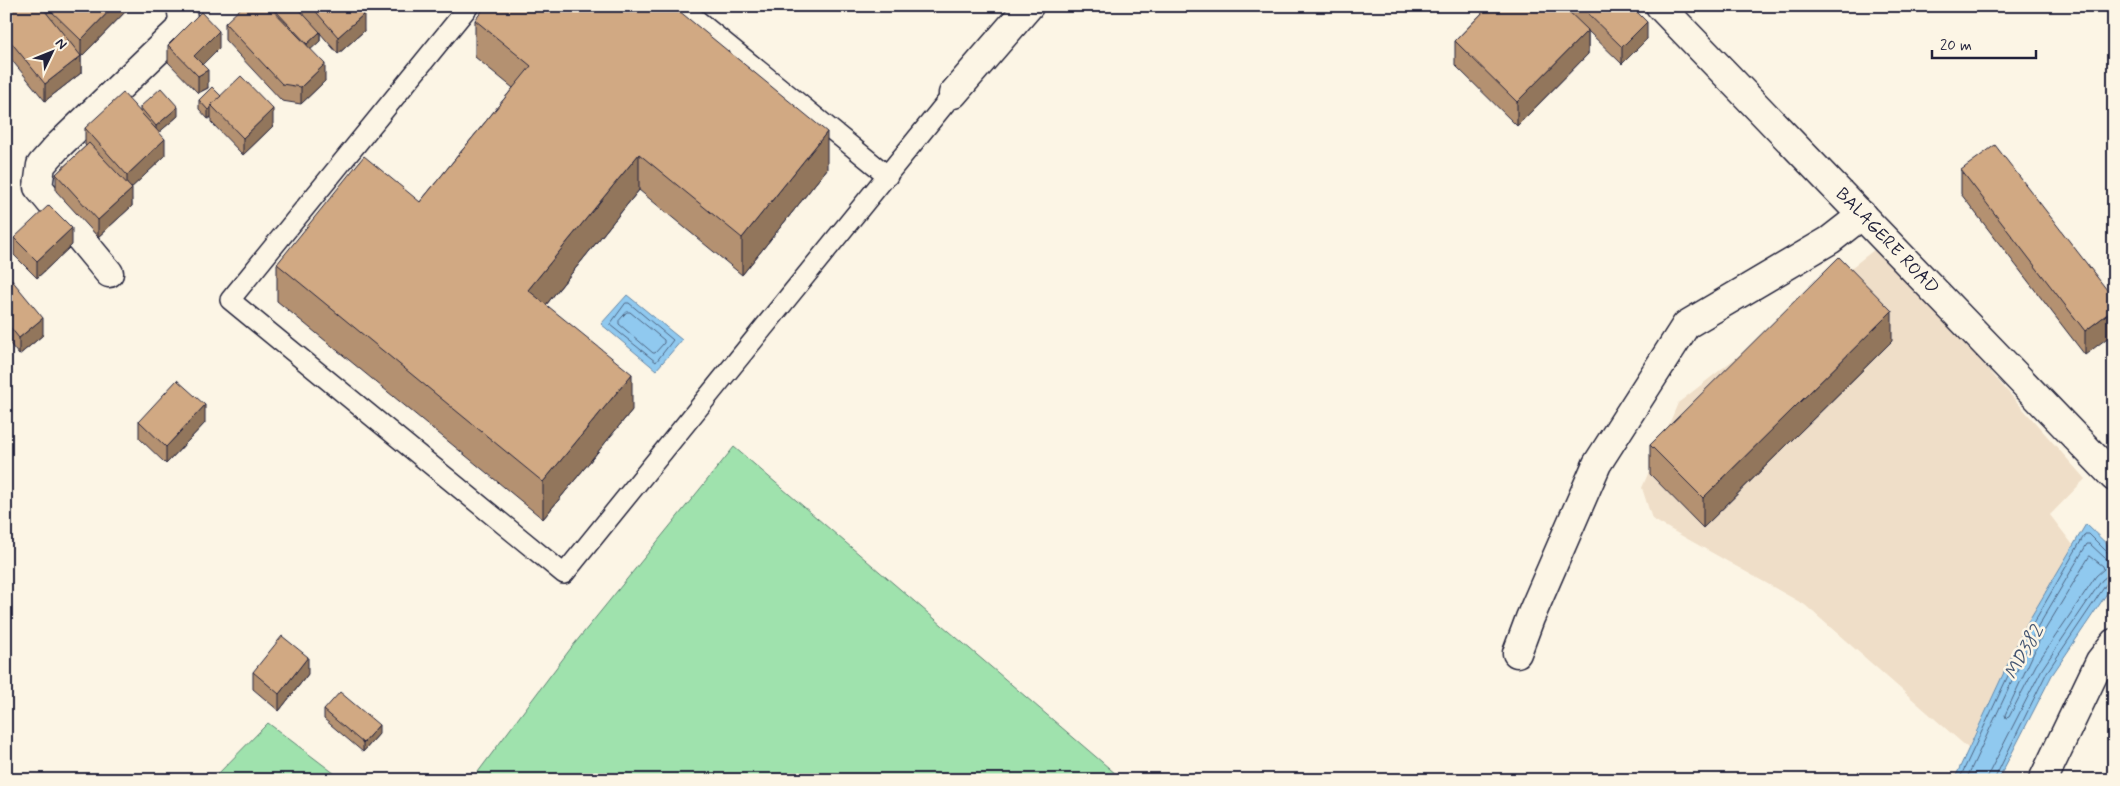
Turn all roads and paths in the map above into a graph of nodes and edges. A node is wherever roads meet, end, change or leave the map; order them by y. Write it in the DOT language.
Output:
graph roads {
  1 [pos="181,6"];
  2 [pos="469,6"];
  3 [pos="680,6"];
  4 [pos="1029,6"];
  5 [pos="1660,6"];
  6 [pos="953,94"];
  7 [pos="888,176"];
  8 [pos="1862,215"];
  9 [pos="109,273"];
  10 [pos="2114,477"];
  11 [pos="2114,643"];
  12 [pos="1517,653"];
  13 [pos="2043,780"];
  1 -- 9 [label="street"];
  2 -- 7 [label="lane"];
  3 -- 7 [label="lane"];
  4 -- 6 [label="street"];
  5 -- 8 [label="street, BALAGERE ROAD"];
  6 -- 7 [label="lane"];
  8 -- 10 [label="street, BALAGERE ROAD"];
  8 -- 12 [label="street"];
  11 -- 13 [label="street"];
}
